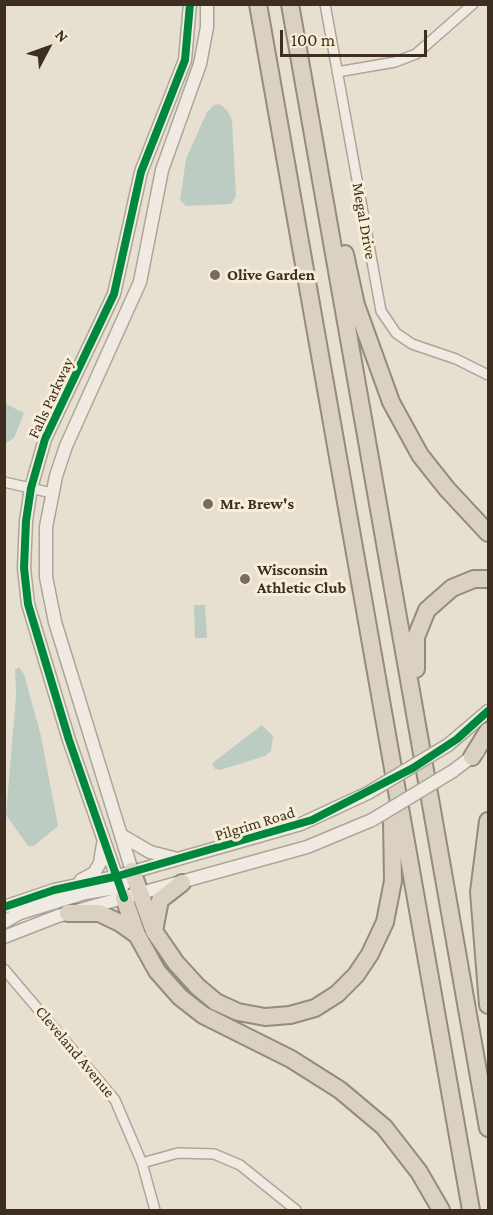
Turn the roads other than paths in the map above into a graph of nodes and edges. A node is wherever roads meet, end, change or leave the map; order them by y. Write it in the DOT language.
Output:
graph roads {
  1 [pos="190,4"];
  2 [pos="207,4"];
  3 [pos="258,4"];
  4 [pos="291,4"];
  5 [pos="325,4"];
  6 [pos="473,4"];
  7 [pos="337,72"];
  8 [pos="489,375"];
  9 [pos="336,450"];
  10 [pos="4,483"];
  11 [pos="31,488"];
  12 [pos="52,493"];
  13 [pos="489,533"];
  14 [pos="489,579"];
  15 [pos="489,711"];
  16 [pos="489,730"];
  17 [pos="489,744"];
  18 [pos="472,757"];
  19 [pos="489,821"];
  20 [pos="121,835"];
  21 [pos="104,840"];
  22 [pos="179,859"];
  23 [pos="182,883"];
  24 [pos="70,886"];
  25 [pos="127,886"];
  26 [pos="4,907"];
  27 [pos="68,913"];
  28 [pos="4,922"];
  29 [pos="154,931"];
  30 [pos="137,935"];
  31 [pos="4,937"];
  32 [pos="4,969"];
  33 [pos="460,969"];
  34 [pos="489,1005"];
  35 [pos="489,1128"];
  36 [pos="142,1163"];
  37 [pos="155,1210"];
  38 [pos="296,1210"];
  39 [pos="441,1210"];
  40 [pos="471,1210"];
  1 -- 11 [label="street, Falls Parkway"];
  2 -- 12 [label="street, Falls Parkway"];
  3 -- 9 [label="highway"];
  4 -- 13 [label="highway"];
  4 -- 33 [label="highway"];
  5 -- 7 [label="street, Megal Drive"];
  6 -- 7 [label="street"];
  7 -- 8 [label="street, Megal Drive"];
  9 -- 29 [label="highway"];
  9 -- 40 [label="highway"];
  10 -- 11 [label="street"];
  11 -- 12 [label="street"];
  11 -- 21 [label="street, Falls Parkway"];
  12 -- 20 [label="street, Falls Parkway"];
  14 -- 33 [label="highway"];
  15 -- 22 [label="street, Pilgrim Road, bridge"];
  16 -- 18 [label="highway"];
  17 -- 18 [label="street, Pilgrim Road"];
  18 -- 23 [label="street, Pilgrim Road, bridge"];
  19 -- 34 [label="highway"];
  20 -- 22 [label="street"];
  20 -- 25 [label="street, Falls Parkway"];
  21 -- 24 [label="street"];
  21 -- 25 [label="street, Falls Parkway"];
  22 -- 25 [label="street, Pilgrim Road"];
  23 -- 25 [label="street, Pilgrim Road"];
  23 -- 29 [label="highway"];
  24 -- 25 [label="street, Pilgrim Road"];
  24 -- 26 [label="street, Pilgrim Road"];
  25 -- 27 [label="street, Pilgrim Road"];
  25 -- 28 [label="street"];
  25 -- 29 [label="highway"];
  25 -- 30 [label="highway"];
  27 -- 30 [label="highway"];
  27 -- 31 [label="street, Pilgrim Road"];
  30 -- 39 [label="highway"];
  32 -- 36 [label="street, Cleveland Avenue"];
  33 -- 35 [label="highway"];
  36 -- 37 [label="street, Cleveland Avenue"];
  36 -- 38 [label="street"];
}
